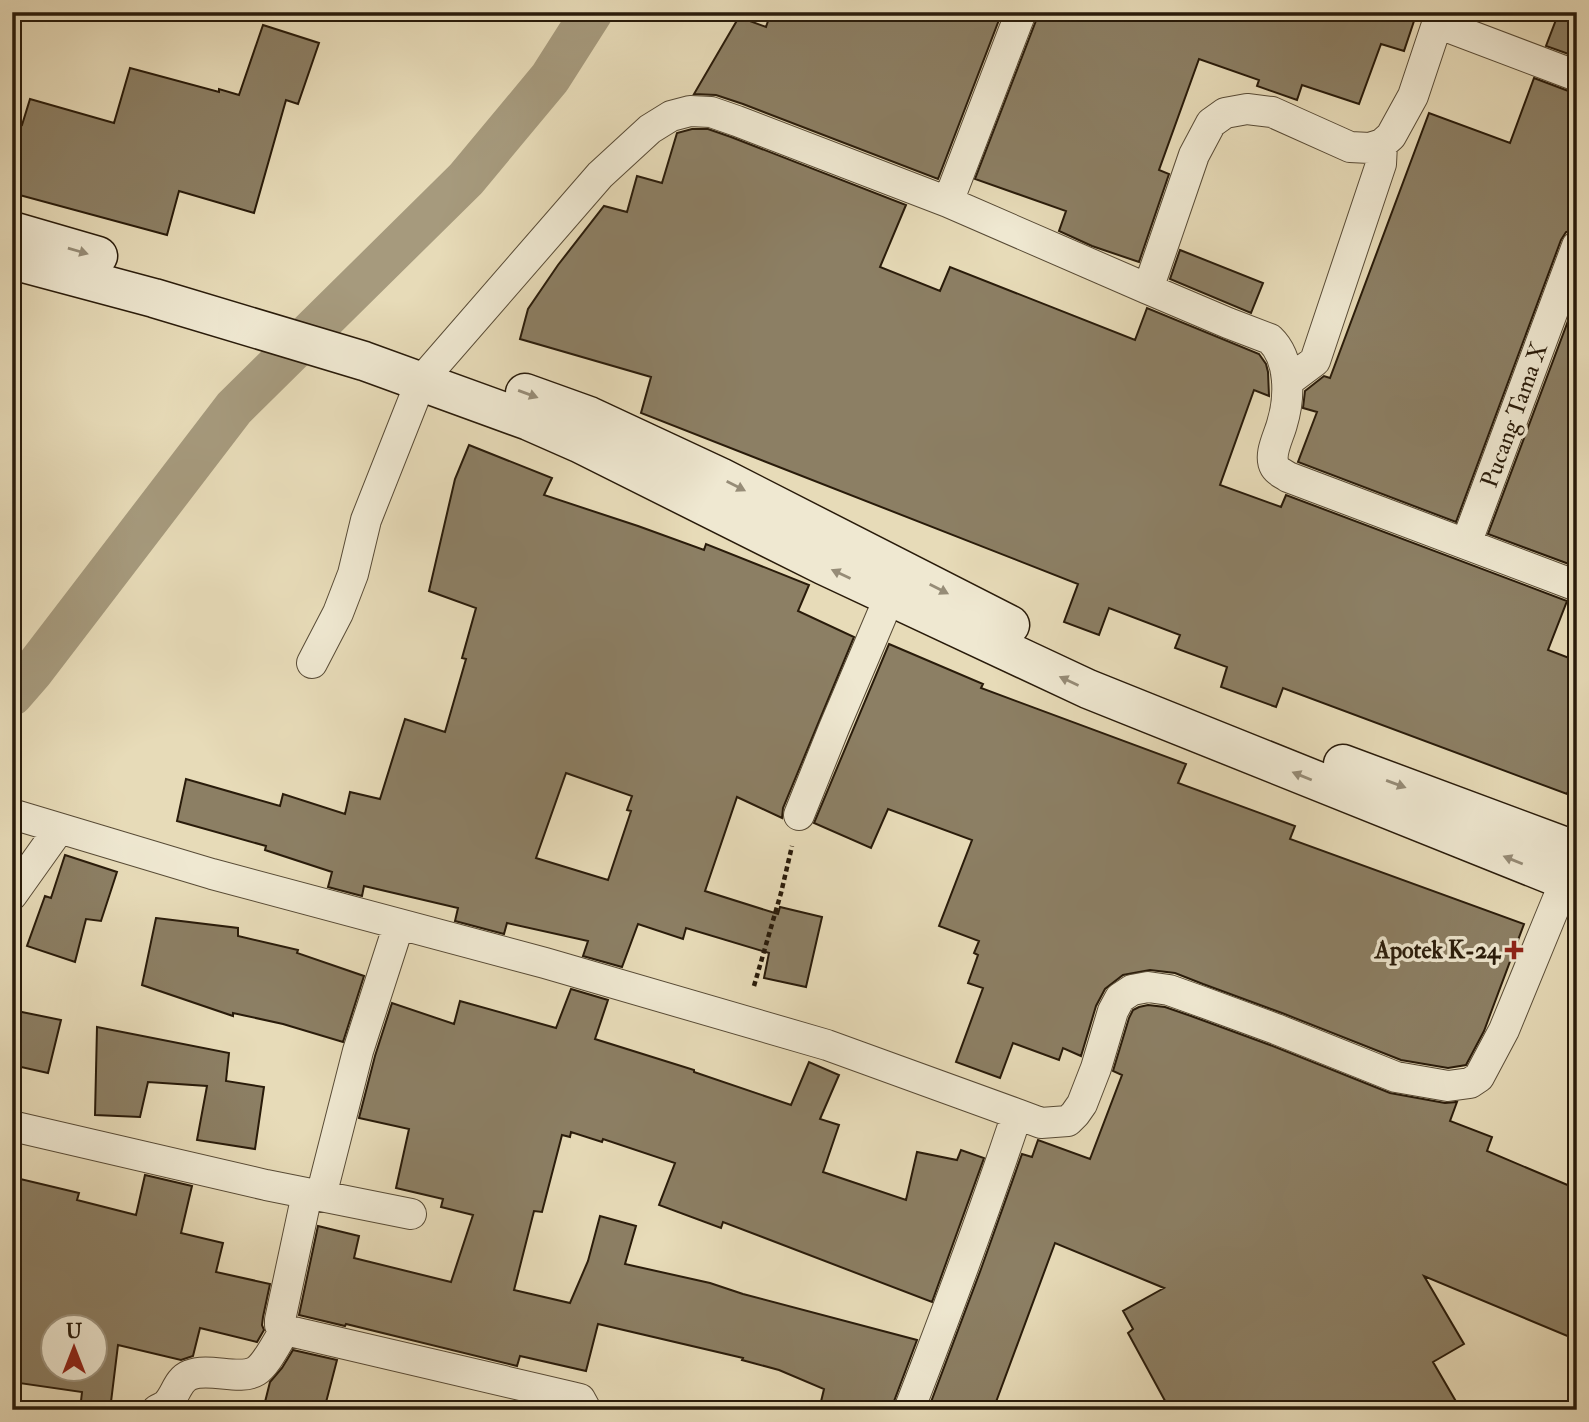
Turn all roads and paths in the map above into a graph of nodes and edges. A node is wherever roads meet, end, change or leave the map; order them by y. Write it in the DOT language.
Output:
graph roads {
  1 [pos="1021,12"];
  2 [pos="1439,18"];
  3 [pos="1577,76"];
  4 [pos="1382,144"];
  5 [pos="948,202"];
  6 [pos="12,231"];
  7 [pos="1577,246"];
  8 [pos="12,260"];
  9 [pos="147,284"];
  10 [pos="1149,289"];
  11 [pos="429,371"];
  12 [pos="1287,382"];
  13 [pos="1466,544"];
  14 [pos="896,584"];
  15 [pos="1577,586"];
  16 [pos="312,663"];
  17 [pos="12,814"];
  18 [pos="799,815"];
  19 [pos="59,828"];
  20 [pos="1574,867"];
  21 [pos="12,895"];
  22 [pos="399,924"];
  23 [pos="759,1025"];
  24 [pos="1017,1114"];
  25 [pos="12,1126"];
  26 [pos="314,1195"];
  27 [pos="411,1214"];
  28 [pos="285,1330"];
  29 [pos="157,1410"];
  30 [pos="586,1410"];
  31 [pos="909,1410"];
  1 -- 5 [label="street"];
  2 -- 3 [label="street"];
  2 -- 4 [label="street"];
  4 -- 10 [label="street"];
  4 -- 12 [label="street"];
  5 -- 10 [label="street"];
  5 -- 11 [label="street"];
  6 -- 9 [label="main road, one-way"];
  7 -- 13 [label="street, Pucang Tama X"];
  8 -- 9 [label="main road"];
  9 -- 11 [label="main road"];
  10 -- 12 [label="street"];
  11 -- 14 [label="main road"];
  11 -- 16 [label="street"];
  12 -- 13 [label="street"];
  13 -- 15 [label="street"];
  14 -- 18 [label="street"];
  14 -- 20 [label="main road"];
  17 -- 19 [label="street"];
  18 -- 23 [label="path"];
  19 -- 21 [label="street"];
  19 -- 22 [label="street"];
  20 -- 24 [label="street"];
  22 -- 23 [label="street"];
  22 -- 26 [label="street"];
  23 -- 24 [label="street"];
  24 -- 31 [label="street"];
  25 -- 26 [label="street"];
  26 -- 27 [label="street"];
  26 -- 28 [label="street"];
  28 -- 29 [label="street"];
  28 -- 30 [label="street"];
}
